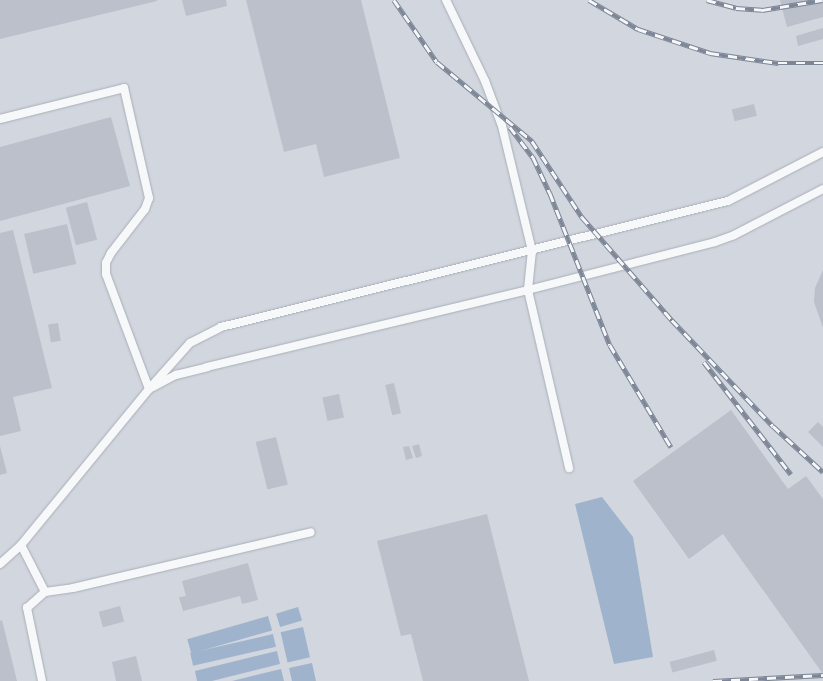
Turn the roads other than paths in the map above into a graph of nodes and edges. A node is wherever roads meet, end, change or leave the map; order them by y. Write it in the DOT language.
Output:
graph roads {
  1 [pos="446,0"];
  2 [pos="0,119"];
  3 [pos="823,152"];
  4 [pos="823,189"];
  5 [pos="532,250"];
  6 [pos="528,290"];
  7 [pos="149,389"];
  8 [pos="569,468"];
  9 [pos="311,532"];
  10 [pos="21,545"];
  11 [pos="3,558"];
  12 [pos="0,564"];
  13 [pos="45,592"];
  14 [pos="42,681"];
  1 -- 5 [label="lane"];
  2 -- 7 [label="lane"];
  3 -- 5 [label="lane"];
  4 -- 6 [label="lane"];
  5 -- 6 [label="lane"];
  5 -- 7 [label="lane"];
  6 -- 7 [label="lane"];
  6 -- 8 [label="lane"];
  7 -- 10 [label="lane"];
  9 -- 13 [label="lane"];
  10 -- 11 [label="lane"];
  10 -- 13 [label="lane"];
  11 -- 12 [label="lane"];
  13 -- 14 [label="lane"];
}
